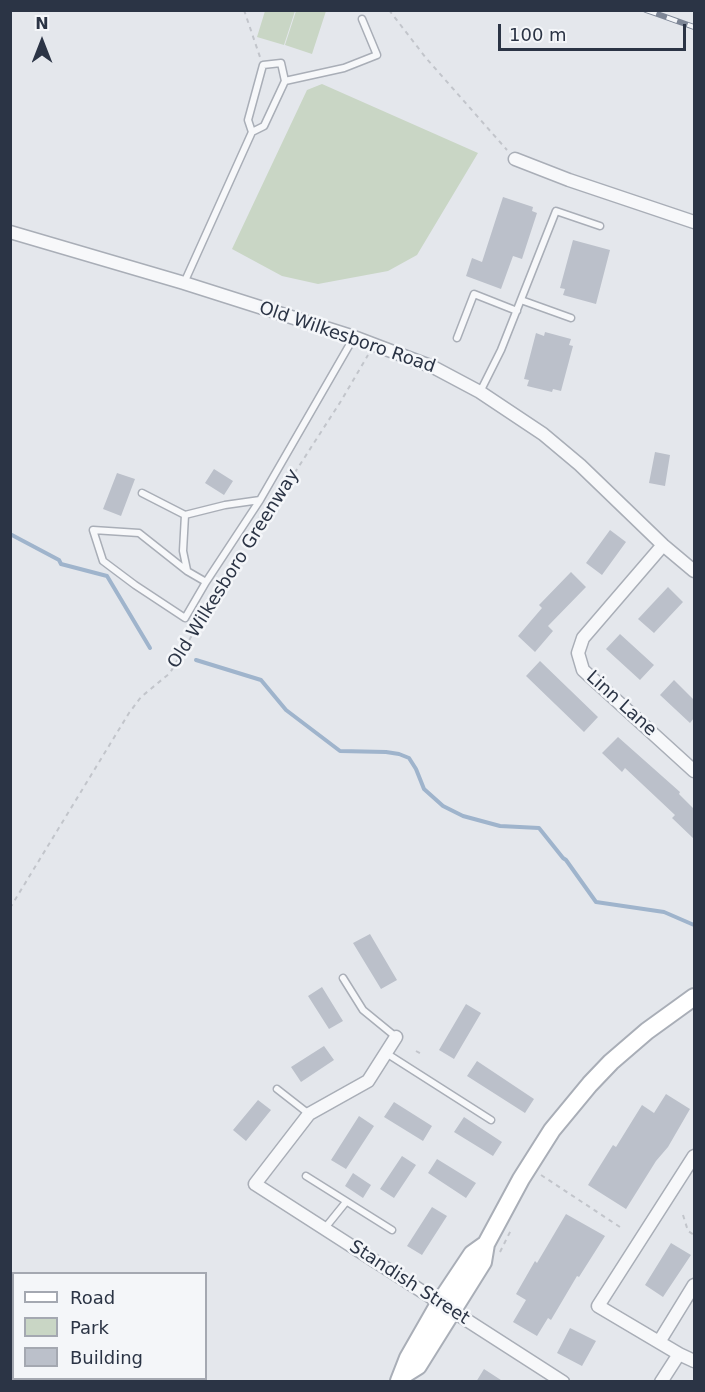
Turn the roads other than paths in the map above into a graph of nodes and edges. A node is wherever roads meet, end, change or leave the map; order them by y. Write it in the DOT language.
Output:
graph roads {
  1 [pos="362,19"];
  2 [pos="285,81"];
  3 [pos="252,132"];
  4 [pos="514,159"];
  5 [pos="694,222"];
  6 [pos="600,226"];
  7 [pos="10,232"];
  8 [pos="184,283"];
  9 [pos="521,300"];
  10 [pos="517,311"];
  11 [pos="571,318"];
  12 [pos="354,337"];
  13 [pos="457,338"];
  14 [pos="480,392"];
  15 [pos="142,493"];
  16 [pos="260,500"];
  17 [pos="185,515"];
  18 [pos="663,545"];
  19 [pos="694,569"];
  20 [pos="187,571"];
  21 [pos="206,582"];
  22 [pos="694,771"];
  23 [pos="343,978"];
  24 [pos="694,997"];
  25 [pos="396,1037"];
  26 [pos="386,1053"];
  27 [pos="277,1089"];
  28 [pos="309,1114"];
  29 [pos="491,1120"];
  30 [pos="694,1156"];
  31 [pos="306,1176"];
  32 [pos="346,1202"];
  33 [pos="324,1229"];
  34 [pos="392,1230"];
  35 [pos="694,1285"];
  36 [pos="447,1306"];
  37 [pos="659,1342"];
  38 [pos="679,1354"];
  39 [pos="694,1361"];
  40 [pos="400,1379"];
  41 [pos="563,1382"];
  42 [pos="661,1382"];
  1 -- 2 [label="lane"];
  2 -- 3 [label="lane"];
  2 -- 3 [label="lane"];
  3 -- 8 [label="lane"];
  4 -- 5 [label="street"];
  6 -- 9 [label="lane"];
  7 -- 8 [label="street, Old Wilkesboro Road"];
  8 -- 12 [label="street, Old Wilkesboro Road"];
  9 -- 10 [label="lane"];
  9 -- 11 [label="lane"];
  10 -- 13 [label="lane"];
  10 -- 14 [label="lane"];
  12 -- 14 [label="street, Old Wilkesboro Road"];
  12 -- 16 [label="lane"];
  14 -- 18 [label="street, Old Wilkesboro Road"];
  15 -- 17 [label="lane"];
  16 -- 17 [label="lane"];
  16 -- 21 [label="lane"];
  17 -- 20 [label="lane"];
  18 -- 19 [label="street, Old Wilkesboro Road"];
  18 -- 22 [label="street, Linn Lane"];
  20 -- 21 [label="lane"];
  20 -- 21 [label="lane"];
  23 -- 25 [label="lane"];
  24 -- 36 [label="street"];
  25 -- 26 [label="street"];
  26 -- 28 [label="street"];
  26 -- 29 [label="lane"];
  27 -- 28 [label="lane"];
  28 -- 33 [label="street, Standish Street"];
  30 -- 37 [label="street"];
  31 -- 32 [label="lane"];
  32 -- 33 [label="lane"];
  32 -- 34 [label="lane"];
  33 -- 36 [label="street, Standish Street"];
  35 -- 37 [label="street"];
  36 -- 40 [label="street"];
  36 -- 41 [label="street, Standish Street"];
  37 -- 38 [label="street"];
  38 -- 39 [label="street"];
  38 -- 42 [label="street"];
}
